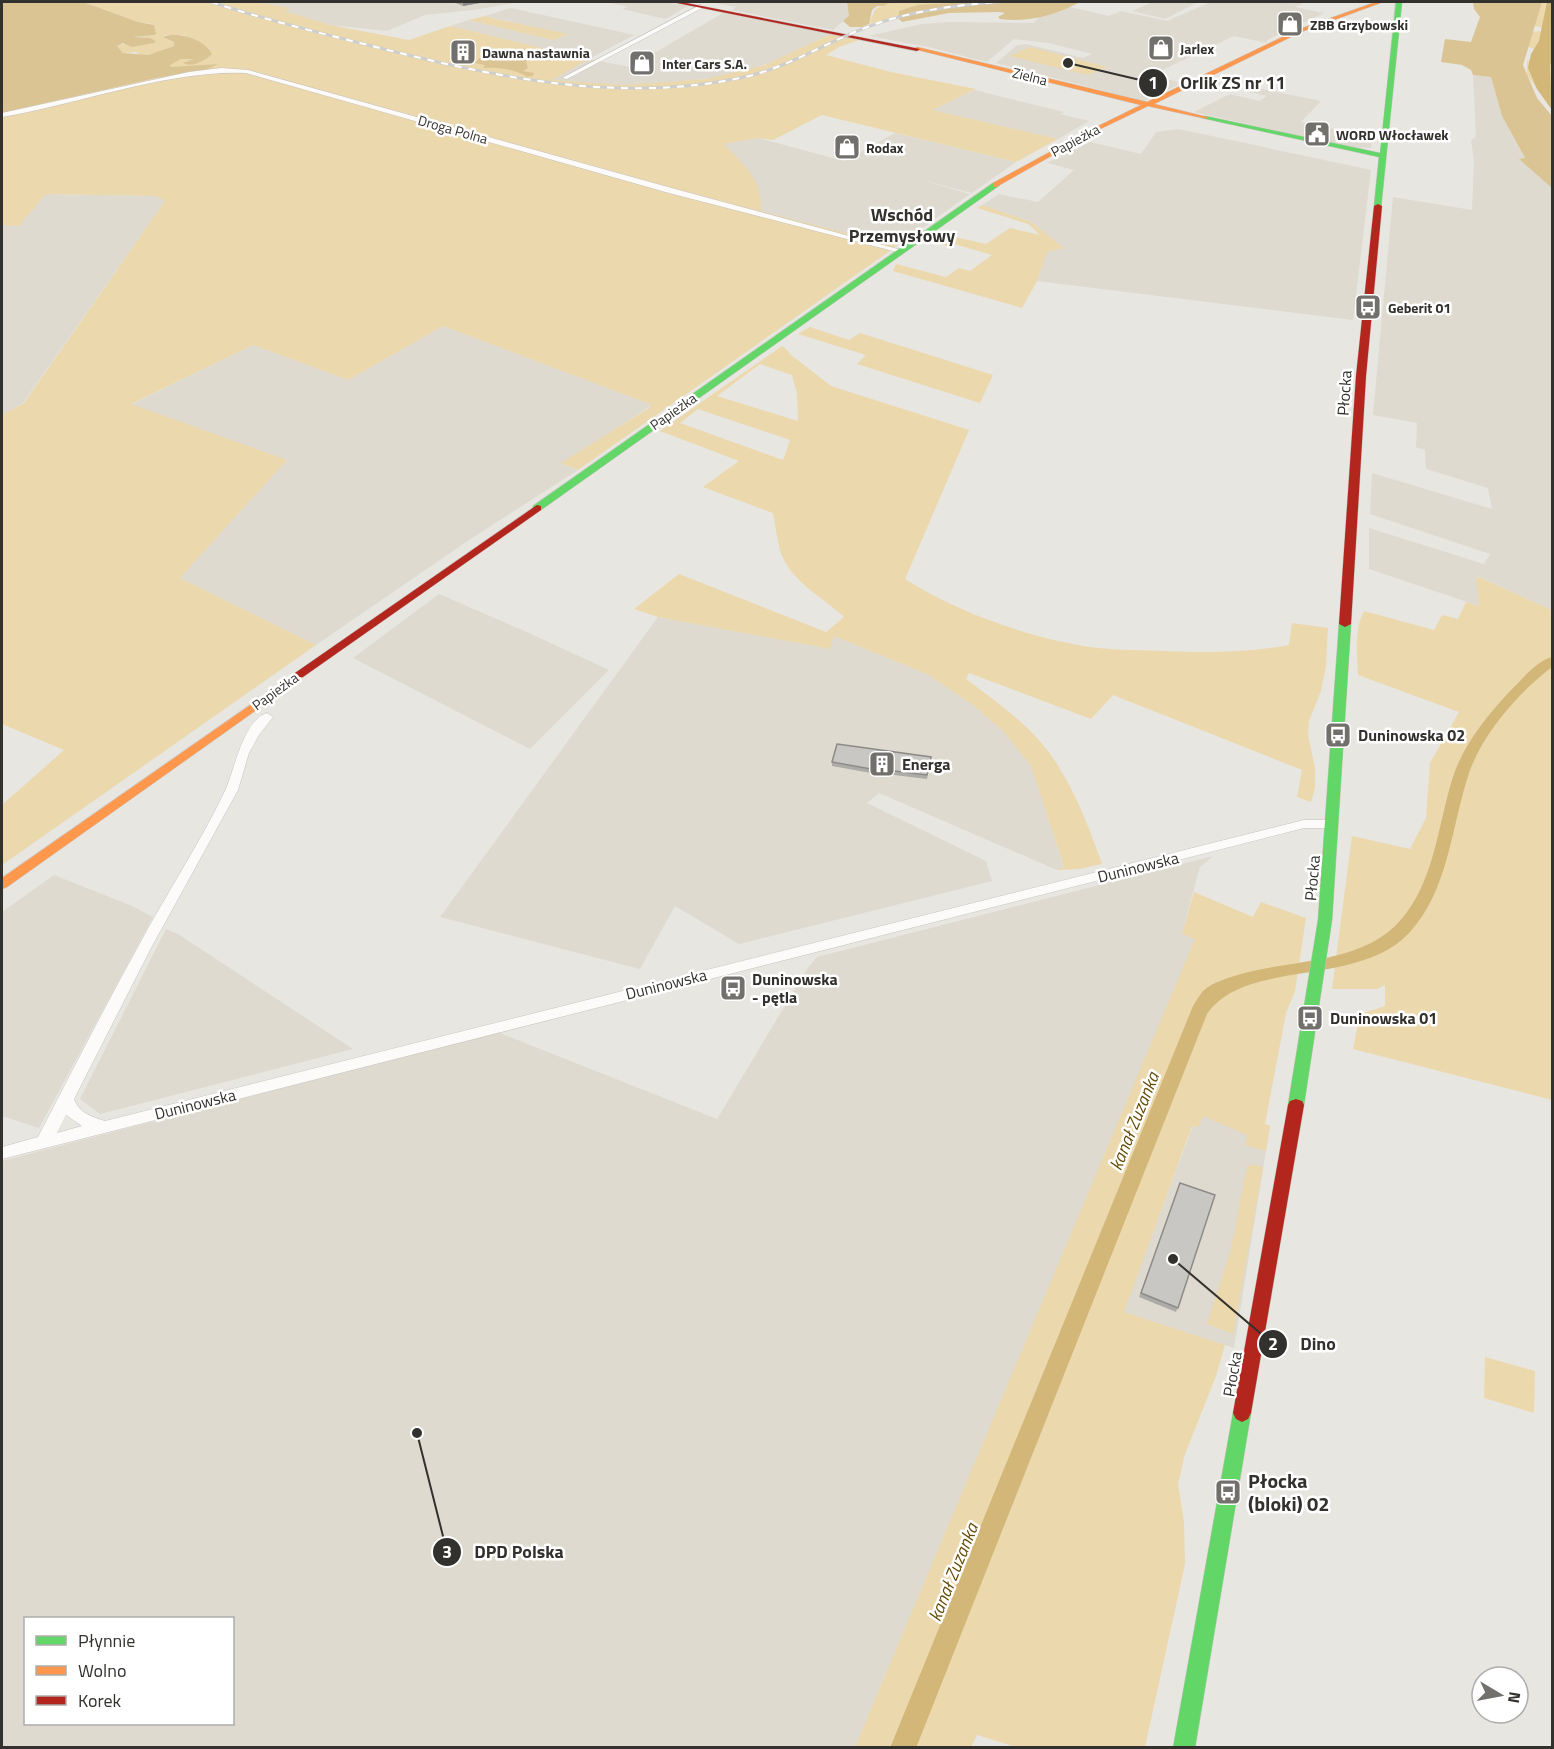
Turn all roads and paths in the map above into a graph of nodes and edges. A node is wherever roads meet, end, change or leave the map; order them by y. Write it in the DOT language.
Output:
graph roads {
  1 [pos="675,2"];
  2 [pos="1380,2"];
  3 [pos="1399,2"];
  4 [pos="700,7"];
  5 [pos="565,78"];
  6 [pos="1145,105"];
  7 [pos="2,115"];
  8 [pos="1384,156"];
  9 [pos="901,251"];
  10 [pos="267,717"];
  11 [pos="1332,824"];
  12 [pos="2,884"];
  13 [pos="66,1099"];
  14 [pos="104,1127"];
  15 [pos="44,1142"];
  16 [pos="2,1154"];
  17 [pos="1184,1748"];
  1 -- 4 [label="street, Zielna"];
  2 -- 6 [label="street, Papieżka"];
  3 -- 8 [label="street, Płocka"];
  4 -- 5 [label="street"];
  4 -- 6 [label="street, Zielna"];
  6 -- 8 [label="street, Zielna"];
  6 -- 9 [label="street, Papieżka"];
  7 -- 9 [label="street, Droga Polna"];
  8 -- 11 [label="street, Płocka"];
  9 -- 12 [label="street, Papieżka"];
  10 -- 13 [label="street, Papieżka"];
  11 -- 14 [label="street, Duninowska"];
  11 -- 17 [label="street, Płocka"];
  13 -- 14 [label="street"];
  13 -- 15 [label="street, Papieżka"];
  14 -- 15 [label="street, Duninowska"];
  15 -- 16 [label="street, Duninowska"];
}
